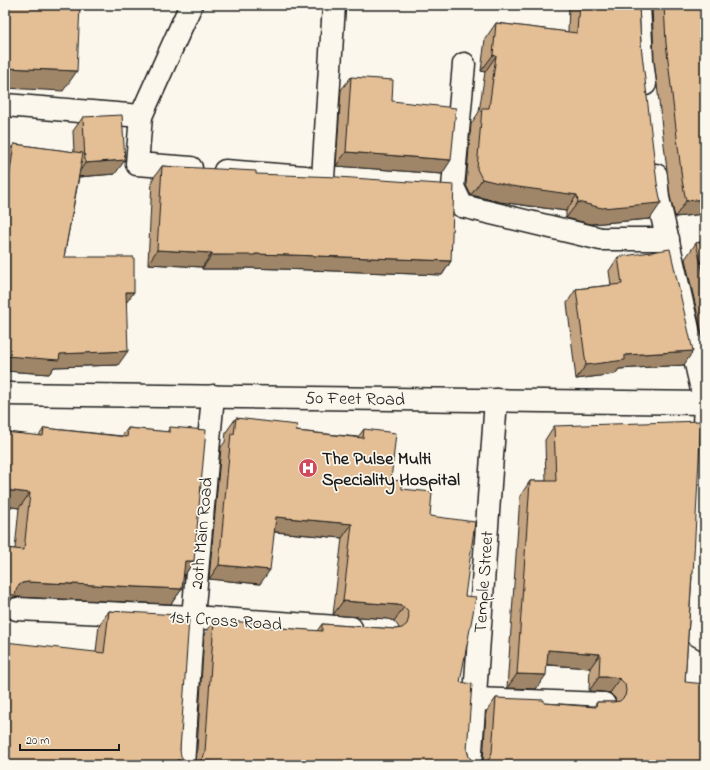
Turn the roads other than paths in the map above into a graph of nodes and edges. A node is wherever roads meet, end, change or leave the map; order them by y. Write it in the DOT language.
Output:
graph roads {
  1 [pos="191,5"];
  2 [pos="334,5"];
  3 [pos="639,5"];
  4 [pos="464,64"];
  5 [pos="5,105"];
  6 [pos="648,106"];
  7 [pos="141,116"];
  8 [pos="653,152"];
  9 [pos="323,178"];
  10 [pos="346,180"];
  11 [pos="430,185"];
  12 [pos="453,187"];
  13 [pos="668,239"];
  14 [pos="5,394"];
  15 [pos="213,396"];
  16 [pos="496,400"];
  17 [pos="705,404"];
  18 [pos="17,608"];
  19 [pos="193,617"];
  20 [pos="372,630"];
  21 [pos="705,639"];
  22 [pos="475,699"];
  23 [pos="604,704"];
  24 [pos="183,765"];
  25 [pos="470,765"];
  1 -- 7 [label="street"];
  2 -- 9 [label="street"];
  3 -- 6 [label="street"];
  4 -- 12 [label="street"];
  5 -- 7 [label="street"];
  7 -- 9 [label="street"];
  8 -- 13 [label="street"];
  9 -- 10 [label="street"];
  11 -- 12 [label="street"];
  12 -- 13 [label="street"];
  13 -- 17 [label="street"];
  14 -- 15 [label="street, 50 Feet Road"];
  15 -- 16 [label="street, 50 Feet Road"];
  15 -- 19 [label="street, 20th Main Road"];
  16 -- 17 [label="street, 50 Feet Road"];
  16 -- 22 [label="street, Temple Street"];
  17 -- 21 [label="street"];
  18 -- 19 [label="street, 1st Cross Road"];
  19 -- 20 [label="street, 1st Cross Road"];
  19 -- 24 [label="street, 20th Main Road"];
  22 -- 23 [label="street"];
  22 -- 25 [label="street, Temple Street"];
}
